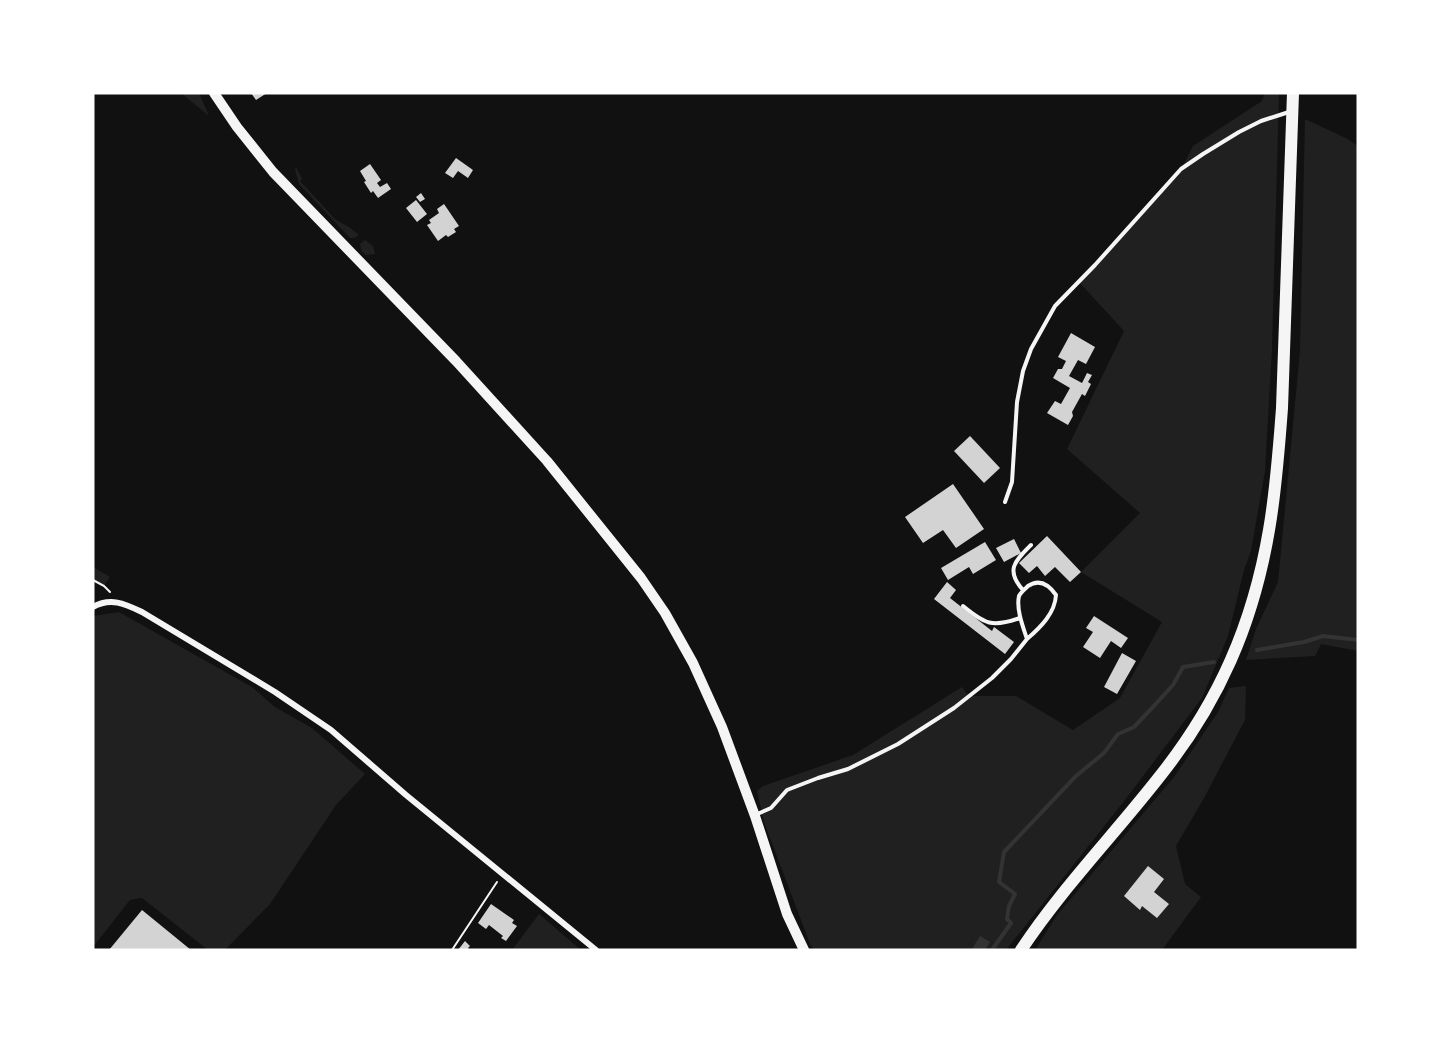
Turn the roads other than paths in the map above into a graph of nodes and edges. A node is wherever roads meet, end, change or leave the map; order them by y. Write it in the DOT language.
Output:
graph roads {
  1 [pos="214,93"];
  2 [pos="1293,93"];
  3 [pos="1292,111"];
  4 [pos="1005,502"];
  5 [pos="1031,545"];
  6 [pos="1023,590"];
  7 [pos="963,606"];
  8 [pos="93,607"];
  9 [pos="1020,618"];
  10 [pos="1027,639"];
  11 [pos="755,816"];
  12 [pos="596,950"];
  13 [pos="804,950"];
  14 [pos="1021,950"];
  1 -- 11 [label="main road"];
  2 -- 3 [label="main road"];
  3 -- 4 [label="lane"];
  3 -- 14 [label="main road"];
  5 -- 6 [label="lane"];
  6 -- 9 [label="lane"];
  6 -- 10 [label="lane"];
  7 -- 9 [label="lane"];
  8 -- 12 [label="street"];
  9 -- 10 [label="lane"];
  10 -- 11 [label="lane"];
  11 -- 13 [label="main road"];
}
